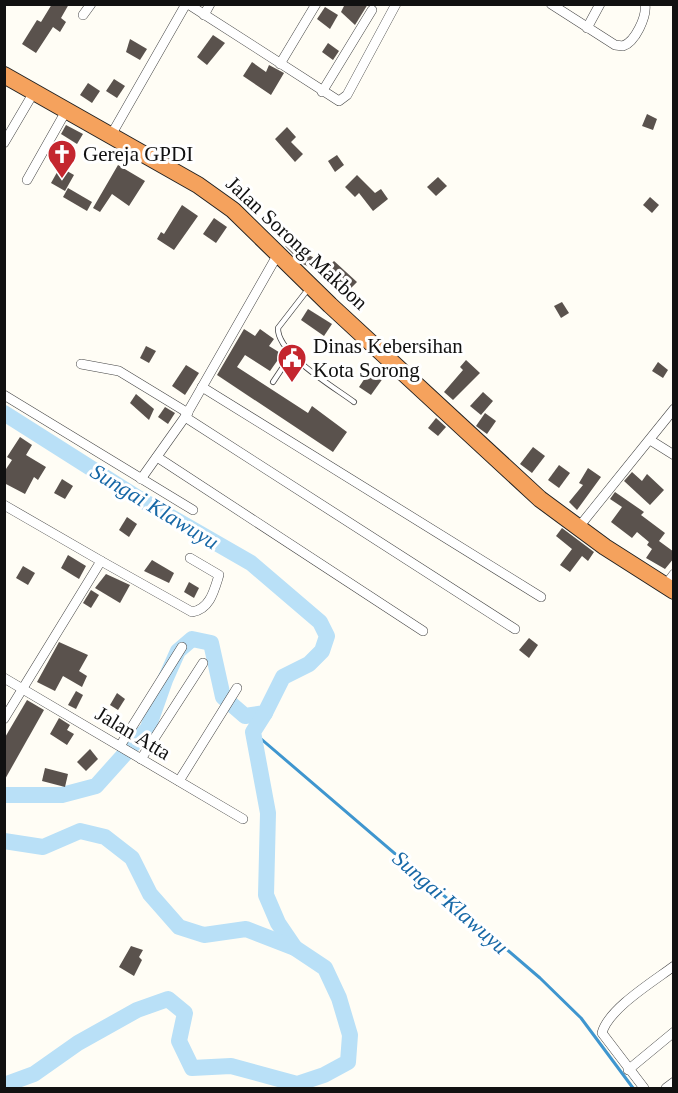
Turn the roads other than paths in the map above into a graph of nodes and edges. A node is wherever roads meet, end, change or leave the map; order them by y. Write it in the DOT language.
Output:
graph roads {
  1 [pos="91,4"];
  2 [pos="187,4"];
  3 [pos="210,4"];
  4 [pos="316,4"];
  5 [pos="396,4"];
  6 [pos="551,4"];
  7 [pos="600,4"];
  8 [pos="645,4"];
  9 [pos="372,10"];
  10 [pos="83,15"];
  11 [pos="204,15"];
  12 [pos="587,28"];
  13 [pos="280,64"];
  14 [pos="4,75"];
  15 [pos="33,92"];
  16 [pos="322,92"];
  17 [pos="66,111"];
  18 [pos="110,136"];
  19 [pos="4,143"];
  20 [pos="27,180"];
  21 [pos="278,254"];
  22 [pos="310,286"];
  23 [pos="291,355"];
  24 [pos="81,364"];
  25 [pos="273,382"];
  26 [pos="202,387"];
  27 [pos="4,395"];
  28 [pos="354,402"];
  29 [pos="674,409"];
  30 [pos="186,415"];
  31 [pos="650,440"];
  32 [pos="674,455"];
  33 [pos="157,458"];
  34 [pos="141,479"];
  35 [pos="4,505"];
  36 [pos="193,510"];
  37 [pos="578,528"];
  38 [pos="190,558"];
  39 [pos="101,561"];
  40 [pos="671,584"];
  41 [pos="541,597"];
  42 [pos="515,629"];
  43 [pos="423,631"];
  44 [pos="182,647"];
  45 [pos="203,663"];
  46 [pos="4,678"];
  47 [pos="22,688"];
  48 [pos="237,688"];
  49 [pos="4,719"];
  50 [pos="120,746"];
  51 [pos="141,759"];
  52 [pos="179,781"];
  53 [pos="243,819"];
  54 [pos="674,966"];
  55 [pos="674,1032"];
  56 [pos="628,1070"];
  57 [pos="674,1082"];
  58 [pos="644,1089"];
  59 [pos="666,1089"];
  1 -- 10 [label="street"];
  2 -- 11 [label="street"];
  2 -- 18 [label="street"];
  3 -- 11 [label="street"];
  4 -- 13 [label="street"];
  5 -- 16 [label="street"];
  6 -- 12 [label="street"];
  7 -- 12 [label="street"];
  8 -- 12 [label="street"];
  9 -- 16 [label="street"];
  11 -- 13 [label="street"];
  13 -- 16 [label="street"];
  14 -- 15 [label="highway, Jalan Sorong Makbon"];
  15 -- 17 [label="highway, Jalan Sorong Makbon"];
  15 -- 19 [label="street"];
  17 -- 18 [label="highway, Jalan Sorong Makbon"];
  17 -- 20 [label="street"];
  18 -- 21 [label="highway, Jalan Sorong Makbon"];
  21 -- 22 [label="highway, Jalan Sorong Makbon"];
  21 -- 26 [label="street"];
  22 -- 23 [label="lane"];
  22 -- 37 [label="highway, Jalan Sorong Makbon"];
  23 -- 25 [label="lane"];
  23 -- 28 [label="lane"];
  24 -- 30 [label="street"];
  26 -- 30 [label="street"];
  26 -- 41 [label="street"];
  27 -- 34 [label="street"];
  29 -- 31 [label="street"];
  30 -- 33 [label="street"];
  30 -- 42 [label="street"];
  31 -- 32 [label="street"];
  31 -- 37 [label="street"];
  33 -- 34 [label="street"];
  33 -- 43 [label="street"];
  34 -- 36 [label="street"];
  35 -- 39 [label="street"];
  37 -- 40 [label="highway, Jalan Sorong Makbon"];
  38 -- 39 [label="street"];
  39 -- 47 [label="street"];
  44 -- 50 [label="street"];
  45 -- 51 [label="street"];
  46 -- 47 [label="street, Jalan Atta"];
  47 -- 49 [label="street"];
  47 -- 50 [label="street, Jalan Atta"];
  48 -- 52 [label="street"];
  50 -- 51 [label="street, Jalan Atta"];
  51 -- 52 [label="street, Jalan Atta"];
  52 -- 53 [label="street, Jalan Atta"];
  54 -- 56 [label="street"];
  55 -- 56 [label="street"];
  56 -- 58 [label="street"];
  57 -- 59 [label="street"];
}
